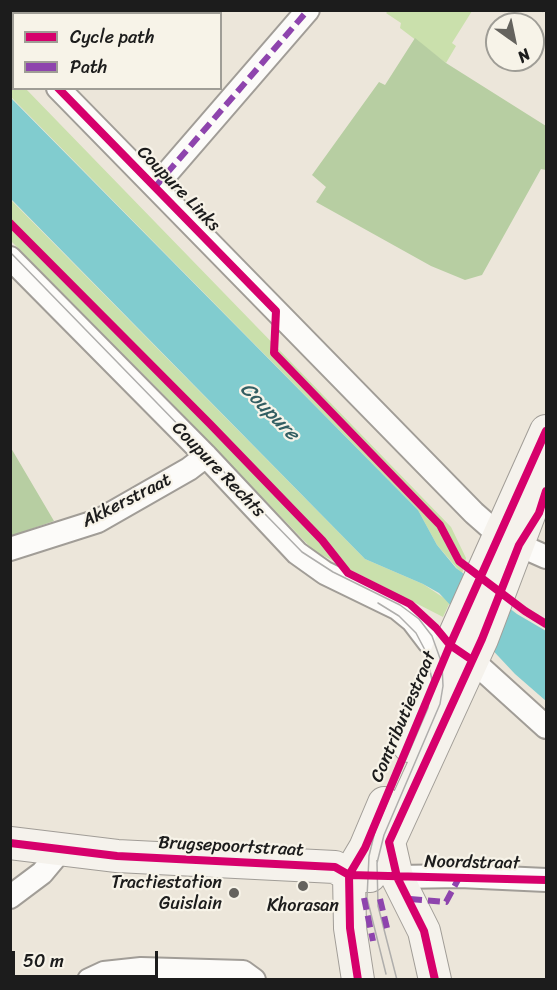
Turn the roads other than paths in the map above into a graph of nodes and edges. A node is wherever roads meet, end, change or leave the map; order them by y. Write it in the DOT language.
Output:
graph roads {
  1 [pos="308,10"];
  2 [pos="60,90"];
  3 [pos="155,187"];
  4 [pos="10,258"];
  5 [pos="546,431"];
  6 [pos="206,456"];
  7 [pos="546,470"];
  8 [pos="522,546"];
  9 [pos="10,549"];
  10 [pos="465,644"];
  11 [pos="546,727"];
  12 [pos="10,843"];
  13 [pos="62,849"];
  14 [pos="349,874"];
  15 [pos="397,877"];
  16 [pos="546,880"];
  17 [pos="10,897"];
  18 [pos="89,980"];
  19 [pos="254,980"];
  20 [pos="357,980"];
  21 [pos="435,980"];
  1 -- 3 [label="street"];
  2 -- 3 [label="street, Coupure Links"];
  3 -- 8 [label="street, Coupure Links"];
  4 -- 6 [label="street, Coupure Rechts"];
  5 -- 8 [label="main road"];
  6 -- 9 [label="street, Akkerstraat"];
  6 -- 10 [label="street, Coupure Rechts"];
  7 -- 8 [label="main road"];
  8 -- 10 [label="main road, Contributiestraat"];
  10 -- 11 [label="street"];
  10 -- 14 [label="main road, Contributiestraat"];
  10 -- 15 [label="main road, Contributiestraat"];
  12 -- 13 [label="main road, Brugsepoortstraat"];
  13 -- 14 [label="main road, Brugsepoortstraat"];
  13 -- 17 [label="street"];
  14 -- 15 [label="main road, Brugsepoortstraat"];
  14 -- 20 [label="main road"];
  15 -- 16 [label="street, Noordstraat"];
  15 -- 21 [label="main road, Contributiestraat"];
  18 -- 19 [label="street"];
}
